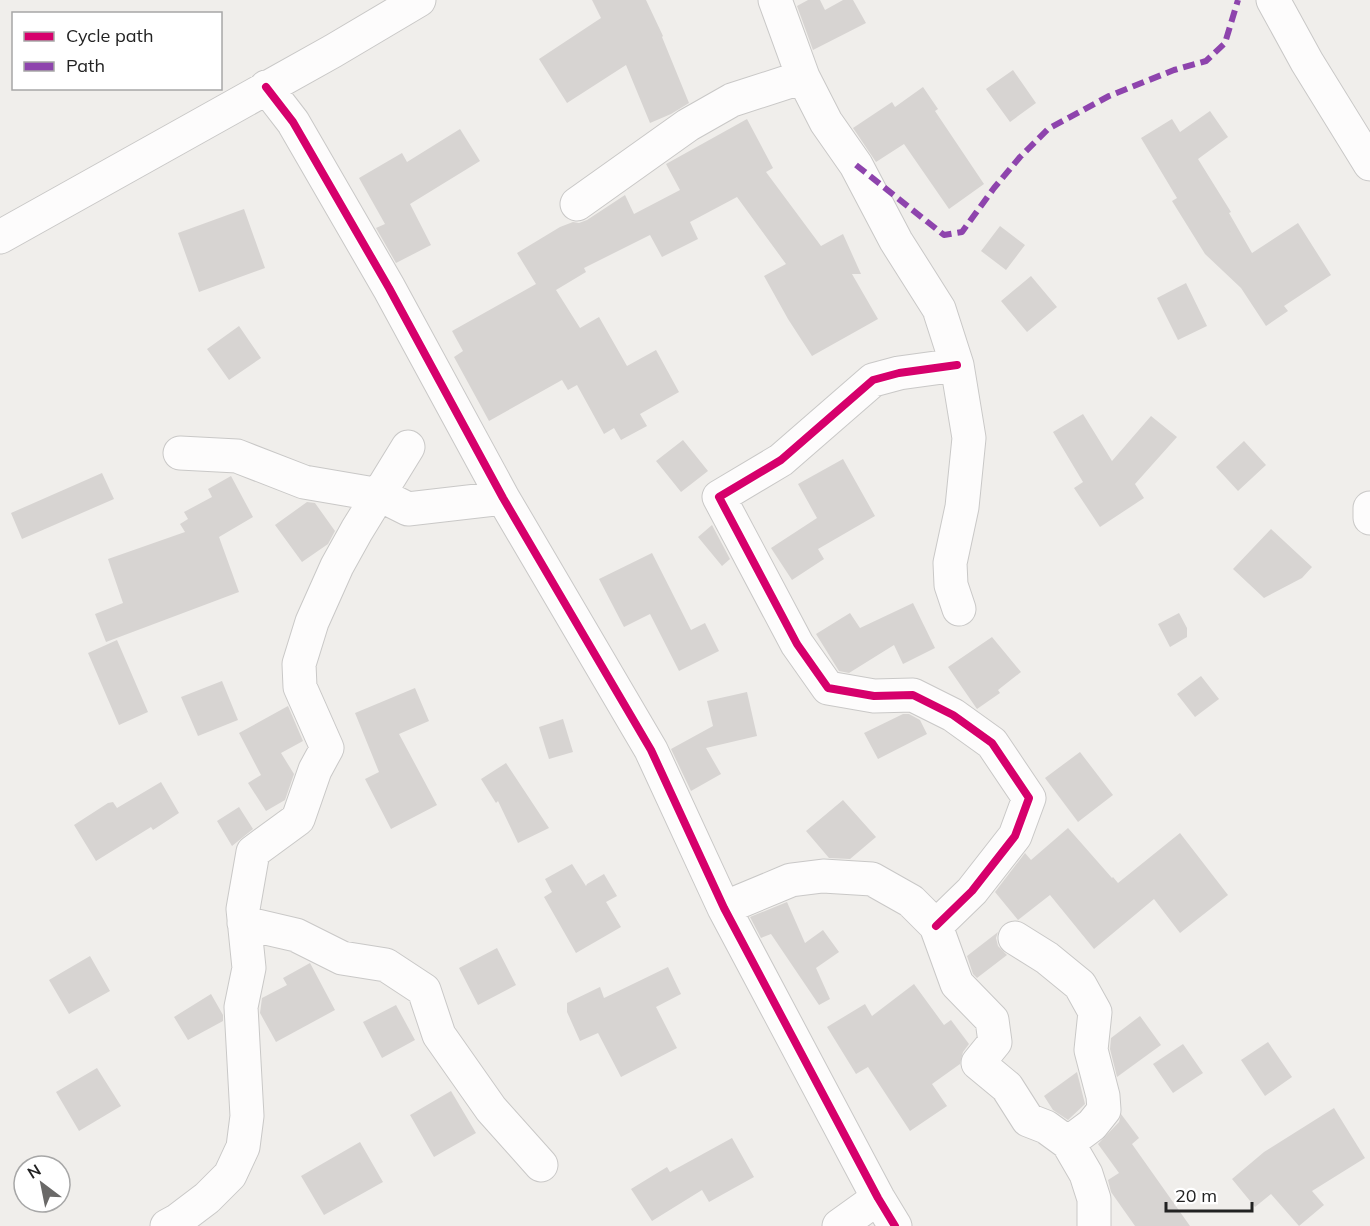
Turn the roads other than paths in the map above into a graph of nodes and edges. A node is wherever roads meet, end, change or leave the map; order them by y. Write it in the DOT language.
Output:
graph roads {
  1 [pos="419,0"];
  2 [pos="776,0"];
  3 [pos="1273,0"];
  4 [pos="803,77"];
  5 [pos="266,87"];
  6 [pos="1370,164"];
  7 [pos="577,204"];
  8 [pos="0,237"];
  9 [pos="957,365"];
  10 [pos="408,447"];
  11 [pos="180,453"];
  12 [pos="380,495"];
  13 [pos="502,498"];
  14 [pos="1370,508"];
  15 [pos="1370,518"];
  16 [pos="959,609"];
  17 [pos="724,908"];
  18 [pos="244,923"];
  19 [pos="936,926"];
  20 [pos="1014,938"];
  21 [pos="1068,1143"];
  22 [pos="541,1165"];
  23 [pos="878,1198"];
  24 [pos="167,1226"];
  25 [pos="839,1226"];
  26 [pos="895,1226"];
  27 [pos="1094,1226"];
  1 -- 5 [label="street"];
  2 -- 4 [label="street"];
  3 -- 6 [label="street"];
  4 -- 7 [label="street"];
  4 -- 9 [label="street"];
  5 -- 8 [label="street"];
  5 -- 13 [label="street"];
  9 -- 16 [label="street"];
  9 -- 19 [label="street"];
  10 -- 12 [label="street"];
  11 -- 12 [label="street"];
  12 -- 13 [label="street"];
  12 -- 18 [label="street"];
  13 -- 17 [label="street"];
  14 -- 15 [label="street"];
  17 -- 19 [label="street"];
  17 -- 23 [label="street"];
  18 -- 22 [label="street"];
  18 -- 24 [label="street"];
  19 -- 21 [label="street"];
  20 -- 21 [label="street"];
  21 -- 27 [label="street"];
  23 -- 25 [label="street"];
  23 -- 26 [label="street"];
}
